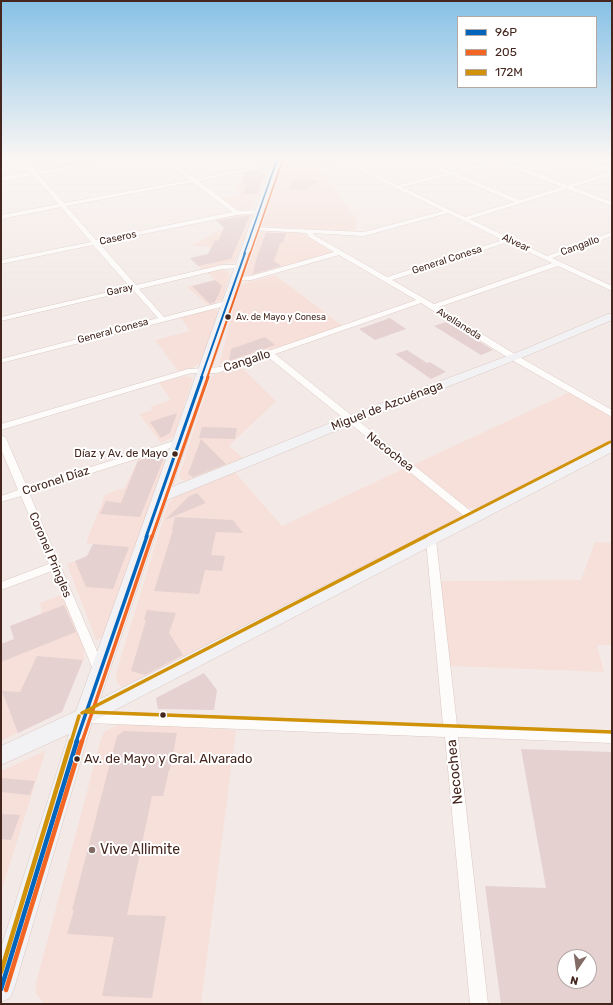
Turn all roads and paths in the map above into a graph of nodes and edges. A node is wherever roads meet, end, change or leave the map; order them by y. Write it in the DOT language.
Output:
graph roads {
  1 [pos="74,204"];
  2 [pos="225,204"];
  3 [pos="262,204"];
  4 [pos="434,204"];
  5 [pos="513,204"];
  6 [pos="64,206"];
  7 [pos="449,211"];
  8 [pos="259,212"];
  9 [pos="237,213"];
  10 [pos="1,217"];
  11 [pos="465,218"];
  12 [pos="253,228"];
  13 [pos="309,231"];
  14 [pos="612,234"];
  15 [pos="508,240"];
  16 [pos="97,243"];
  17 [pos="339,253"];
  18 [pos="547,258"];
  19 [pos="1,262"];
  20 [pos="559,263"];
  21 [pos="240,266"];
  22 [pos="234,279"];
  23 [pos="386,280"];
  24 [pos="133,287"];
  25 [pos="612,289"];
  26 [pos="421,300"];
  27 [pos="226,303"];
  28 [pos="433,307"];
  29 [pos="612,316"];
  30 [pos="1,319"];
  31 [pos="162,319"];
  32 [pos="270,354"];
  33 [pos="513,357"];
  34 [pos="1,361"];
  35 [pos="203,371"];
  36 [pos="612,414"];
  37 [pos="350,420"];
  38 [pos="1,427"];
  39 [pos="1,438"];
  40 [pos="180,442"];
  41 [pos="612,446"];
  42 [pos="24,491"];
  43 [pos="161,497"];
  44 [pos="1,498"];
  45 [pos="473,518"];
  46 [pos="431,540"];
  47 [pos="55,566"];
  48 [pos="1,586"];
  49 [pos="100,672"];
  50 [pos="84,717"];
  51 [pos="451,731"];
  52 [pos="612,737"];
  53 [pos="1,756"];
  54 [pos="1,990"];
  55 [pos="479,1004"];
  1 -- 6 [label="street"];
  2 -- 9 [label="street"];
  3 -- 8 [label="main road"];
  4 -- 7 [label="street, Alvear"];
  5 -- 11 [label="street"];
  6 -- 10 [label="street"];
  6 -- 16 [label="street"];
  7 -- 11 [label="street, Alvear"];
  7 -- 13 [label="street"];
  8 -- 9 [label="street, Caseros"];
  8 -- 12 [label="main road"];
  9 -- 16 [label="street, Caseros"];
  11 -- 15 [label="street, Alvear"];
  12 -- 13 [label="street"];
  12 -- 21 [label="main road"];
  13 -- 17 [label="street, Avellaneda"];
  14 -- 18 [label="street, Cangallo"];
  15 -- 18 [label="street, Alvear"];
  15 -- 23 [label="street, General Conesa"];
  16 -- 19 [label="street, Caseros"];
  16 -- 24 [label="street"];
  17 -- 22 [label="street"];
  17 -- 23 [label="street, Avellaneda"];
  18 -- 20 [label="street, Alvear"];
  20 -- 25 [label="street, Alvear"];
  20 -- 28 [label="street, Cangallo"];
  21 -- 22 [label="main road"];
  21 -- 24 [label="street, Garay"];
  22 -- 27 [label="main road"];
  23 -- 26 [label="street, Avellaneda"];
  24 -- 30 [label="street, Garay"];
  24 -- 31 [label="street"];
  26 -- 28 [label="street, Avellaneda"];
  26 -- 32 [label="street, Cangallo"];
  27 -- 31 [label="street, General Conesa"];
  27 -- 35 [label="main road"];
  28 -- 33 [label="street, Avellaneda"];
  29 -- 33 [label="main road, Miguel de Azcuénaga"];
  31 -- 34 [label="street, General Conesa"];
  32 -- 35 [label="street, Cangallo"];
  32 -- 37 [label="street, Necochea"];
  33 -- 36 [label="street, Avellaneda"];
  33 -- 37 [label="main road, Miguel de Azcuénaga"];
  35 -- 38 [label="street, Cangallo"];
  35 -- 40 [label="main road"];
  37 -- 43 [label="main road, Miguel de Azcuénaga"];
  37 -- 45 [label="street, Necochea"];
  39 -- 42 [label="street, Coronel Pringles"];
  40 -- 42 [label="street, Coronel Díaz"];
  40 -- 43 [label="main road"];
  41 -- 45 [label="main road"];
  42 -- 44 [label="street, Coronel Díaz"];
  42 -- 47 [label="street, Coronel Pringles"];
  43 -- 49 [label="main road"];
  45 -- 46 [label="main road"];
  46 -- 50 [label="main road"];
  46 -- 51 [label="street, Necochea"];
  47 -- 48 [label="street"];
  47 -- 49 [label="street, Coronel Pringles"];
  49 -- 50 [label="main road"];
  50 -- 51 [label="street"];
  50 -- 53 [label="main road"];
  50 -- 54 [label="main road"];
  51 -- 52 [label="street"];
  51 -- 55 [label="street, Necochea"];
}
